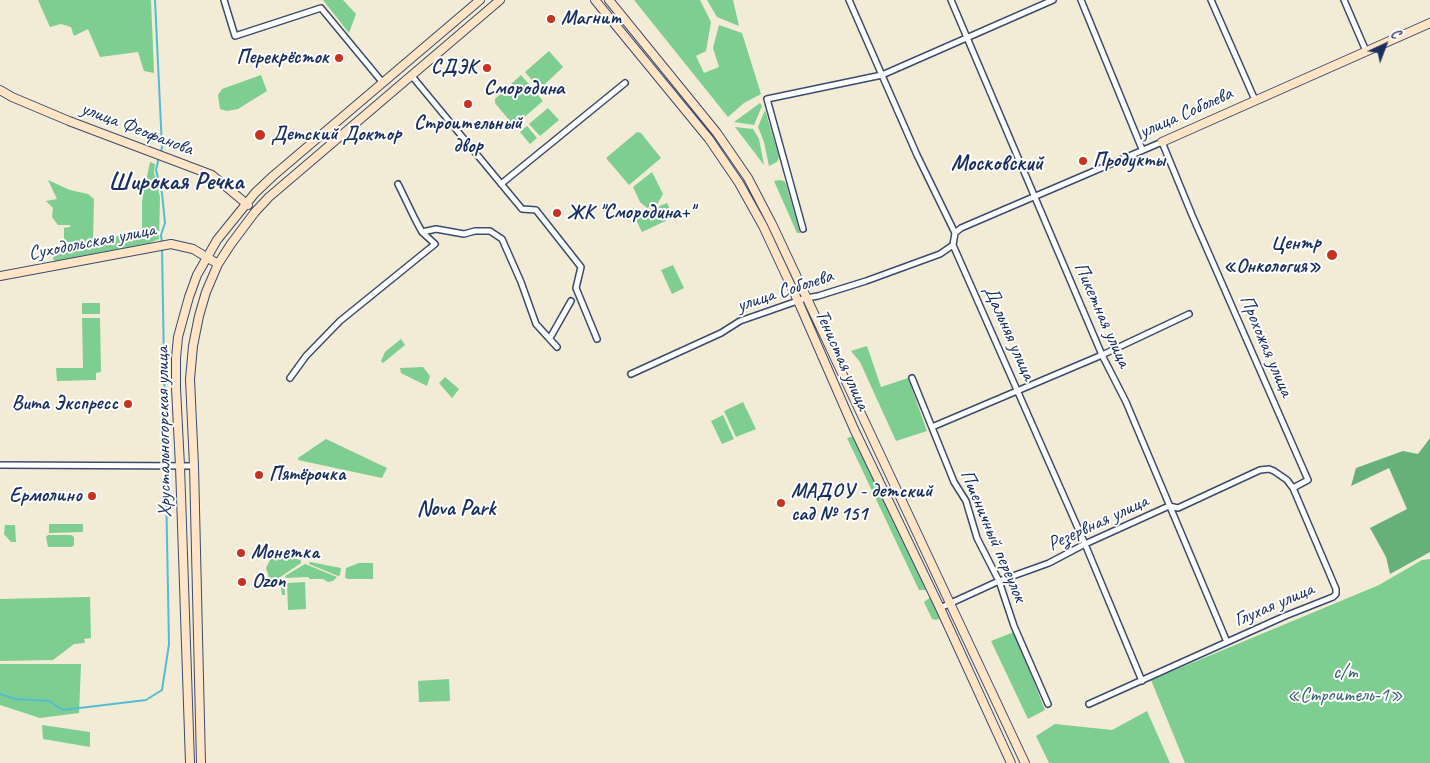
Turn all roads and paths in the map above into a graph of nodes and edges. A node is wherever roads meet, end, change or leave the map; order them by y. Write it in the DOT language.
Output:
graph roads {
  1 [pos="224,0"];
  2 [pos="480,0"];
  3 [pos="500,0"];
  4 [pos="595,0"];
  5 [pos="609,0"];
  6 [pos="849,0"];
  7 [pos="951,0"];
  8 [pos="1053,0"];
  9 [pos="1081,0"];
  10 [pos="1211,0"];
  11 [pos="1344,0"];
  12 [pos="1430,23"];
  13 [pos="968,38"];
  14 [pos="1366,51"];
  15 [pos="882,75"];
  16 [pos="411,76"];
  17 [pos="383,83"];
  18 [pos="625,83"];
  19 [pos="1,93"];
  20 [pos="1255,100"];
  21 [pos="1162,142"];
  22 [pos="1142,149"];
  23 [pos="398,184"];
  24 [pos="502,184"];
  25 [pos="1035,196"];
  26 [pos="246,203"];
  27 [pos="255,212"];
  28 [pos="803,229"];
  29 [pos="422,232"];
  30 [pos="955,232"];
  31 [pos="952,245"];
  32 [pos="207,256"];
  33 [pos="218,264"];
  34 [pos="0,276"];
  35 [pos="806,298"];
  36 [pos="571,301"];
  37 [pos="798,301"];
  38 [pos="1189,314"];
  39 [pos="550,338"];
  40 [pos="597,339"];
  41 [pos="558,347"];
  42 [pos="1102,355"];
  43 [pos="631,374"];
  44 [pos="290,378"];
  45 [pos="912,378"];
  46 [pos="1018,390"];
  47 [pos="932,427"];
  48 [pos="0,466"];
  49 [pos="180,466"];
  50 [pos="194,466"];
  51 [pos="1269,469"];
  52 [pos="1293,488"];
  53 [pos="1169,506"];
  54 [pos="1085,544"];
  55 [pos="999,581"];
  56 [pos="949,604"];
  57 [pos="940,608"];
  58 [pos="1227,642"];
  59 [pos="199,660"];
  60 [pos="187,661"];
  61 [pos="1142,681"];
  62 [pos="1048,704"];
  63 [pos="1089,704"];
  64 [pos="188,722"];
  65 [pos="200,723"];
  66 [pos="190,763"];
  67 [pos="201,763"];
  68 [pos="1011,763"];
  69 [pos="1025,763"];
  1 -- 17 [label="street"];
  2 -- 17 [label="main road"];
  3 -- 16 [label="main road"];
  4 -- 37 [label="main road, Тенистая улица"];
  5 -- 35 [label="main road, Тенистая улица"];
  6 -- 15 [label="street"];
  7 -- 13 [label="street, Пикетная улица"];
  8 -- 13 [label="street"];
  9 -- 22 [label="street"];
  10 -- 20 [label="street"];
  11 -- 14 [label="street"];
  12 -- 14 [label="main road, улица Соболева"];
  13 -- 15 [label="street"];
  13 -- 25 [label="street, Пикетная улица"];
  14 -- 20 [label="main road, улица Соболева"];
  15 -- 28 [label="street"];
  15 -- 30 [label="street"];
  16 -- 24 [label="street"];
  16 -- 27 [label="main road"];
  17 -- 26 [label="main road, Хрустальногорская улица"];
  18 -- 24 [label="street"];
  19 -- 26 [label="main road, улица Феофанова"];
  20 -- 21 [label="main road, улица Соболева"];
  21 -- 22 [label="street, улица Соболева"];
  21 -- 52 [label="street, Прохожая улица"];
  22 -- 25 [label="street, улица Соболева"];
  23 -- 29 [label="street"];
  24 -- 40 [label="street"];
  25 -- 30 [label="street, улица Соболева"];
  25 -- 42 [label="street, Пикетная улица"];
  26 -- 27 [label="main road, улица Феофанова"];
  26 -- 32 [label="main road, Хрустальногорская улица"];
  27 -- 33 [label="main road"];
  29 -- 39 [label="street"];
  29 -- 44 [label="street"];
  30 -- 31 [label="street"];
  31 -- 35 [label="street, улица Соболева"];
  31 -- 46 [label="street, Дальняя улица"];
  32 -- 33 [label="main road, Суходольская улица"];
  32 -- 34 [label="main road, Суходольская улица"];
  32 -- 49 [label="main road, Хрустальногорская улица"];
  33 -- 50 [label="main road, Хрустальногорская улица"];
  35 -- 37 [label="street, улица Соболева"];
  35 -- 56 [label="main road, Тенистая улица"];
  36 -- 39 [label="street"];
  37 -- 43 [label="street, улица Соболева"];
  37 -- 57 [label="main road, Тенистая улица"];
  38 -- 42 [label="street"];
  39 -- 41 [label="street"];
  42 -- 46 [label="street"];
  42 -- 53 [label="street, Пикетная улица"];
  45 -- 47 [label="street, Пшеничный переулок"];
  46 -- 47 [label="street"];
  46 -- 54 [label="street, Дальняя улица"];
  47 -- 55 [label="street, Пшеничный переулок"];
  48 -- 49 [label="street"];
  49 -- 50 [label="street"];
  49 -- 60 [label="main road, Хрустальногорская улица"];
  50 -- 59 [label="main road, Хрустальногорская улица"];
  51 -- 52 [label="street, Глухая улица"];
  51 -- 53 [label="street, Резервная улица"];
  52 -- 58 [label="street, Глухая улица"];
  53 -- 54 [label="street, Резервная улица"];
  53 -- 58 [label="street, Пикетная улица"];
  54 -- 55 [label="street, Резервная улица"];
  54 -- 61 [label="street, Дальняя улица"];
  55 -- 56 [label="street, Резервная улица"];
  55 -- 62 [label="street, Пшеничный переулок"];
  56 -- 57 [label="street, Резервная улица"];
  56 -- 69 [label="main road, Тенистая улица"];
  57 -- 68 [label="main road, Тенистая улица"];
  58 -- 61 [label="street, Глухая улица"];
  59 -- 60 [label="main road"];
  59 -- 65 [label="main road, Хрустальногорская улица"];
  60 -- 64 [label="main road, Хрустальногорская улица"];
  61 -- 63 [label="street, Глухая улица"];
  64 -- 65 [label="main road"];
  64 -- 66 [label="main road, Хрустальногорская улица"];
  65 -- 67 [label="main road, Хрустальногорская улица"];
}
